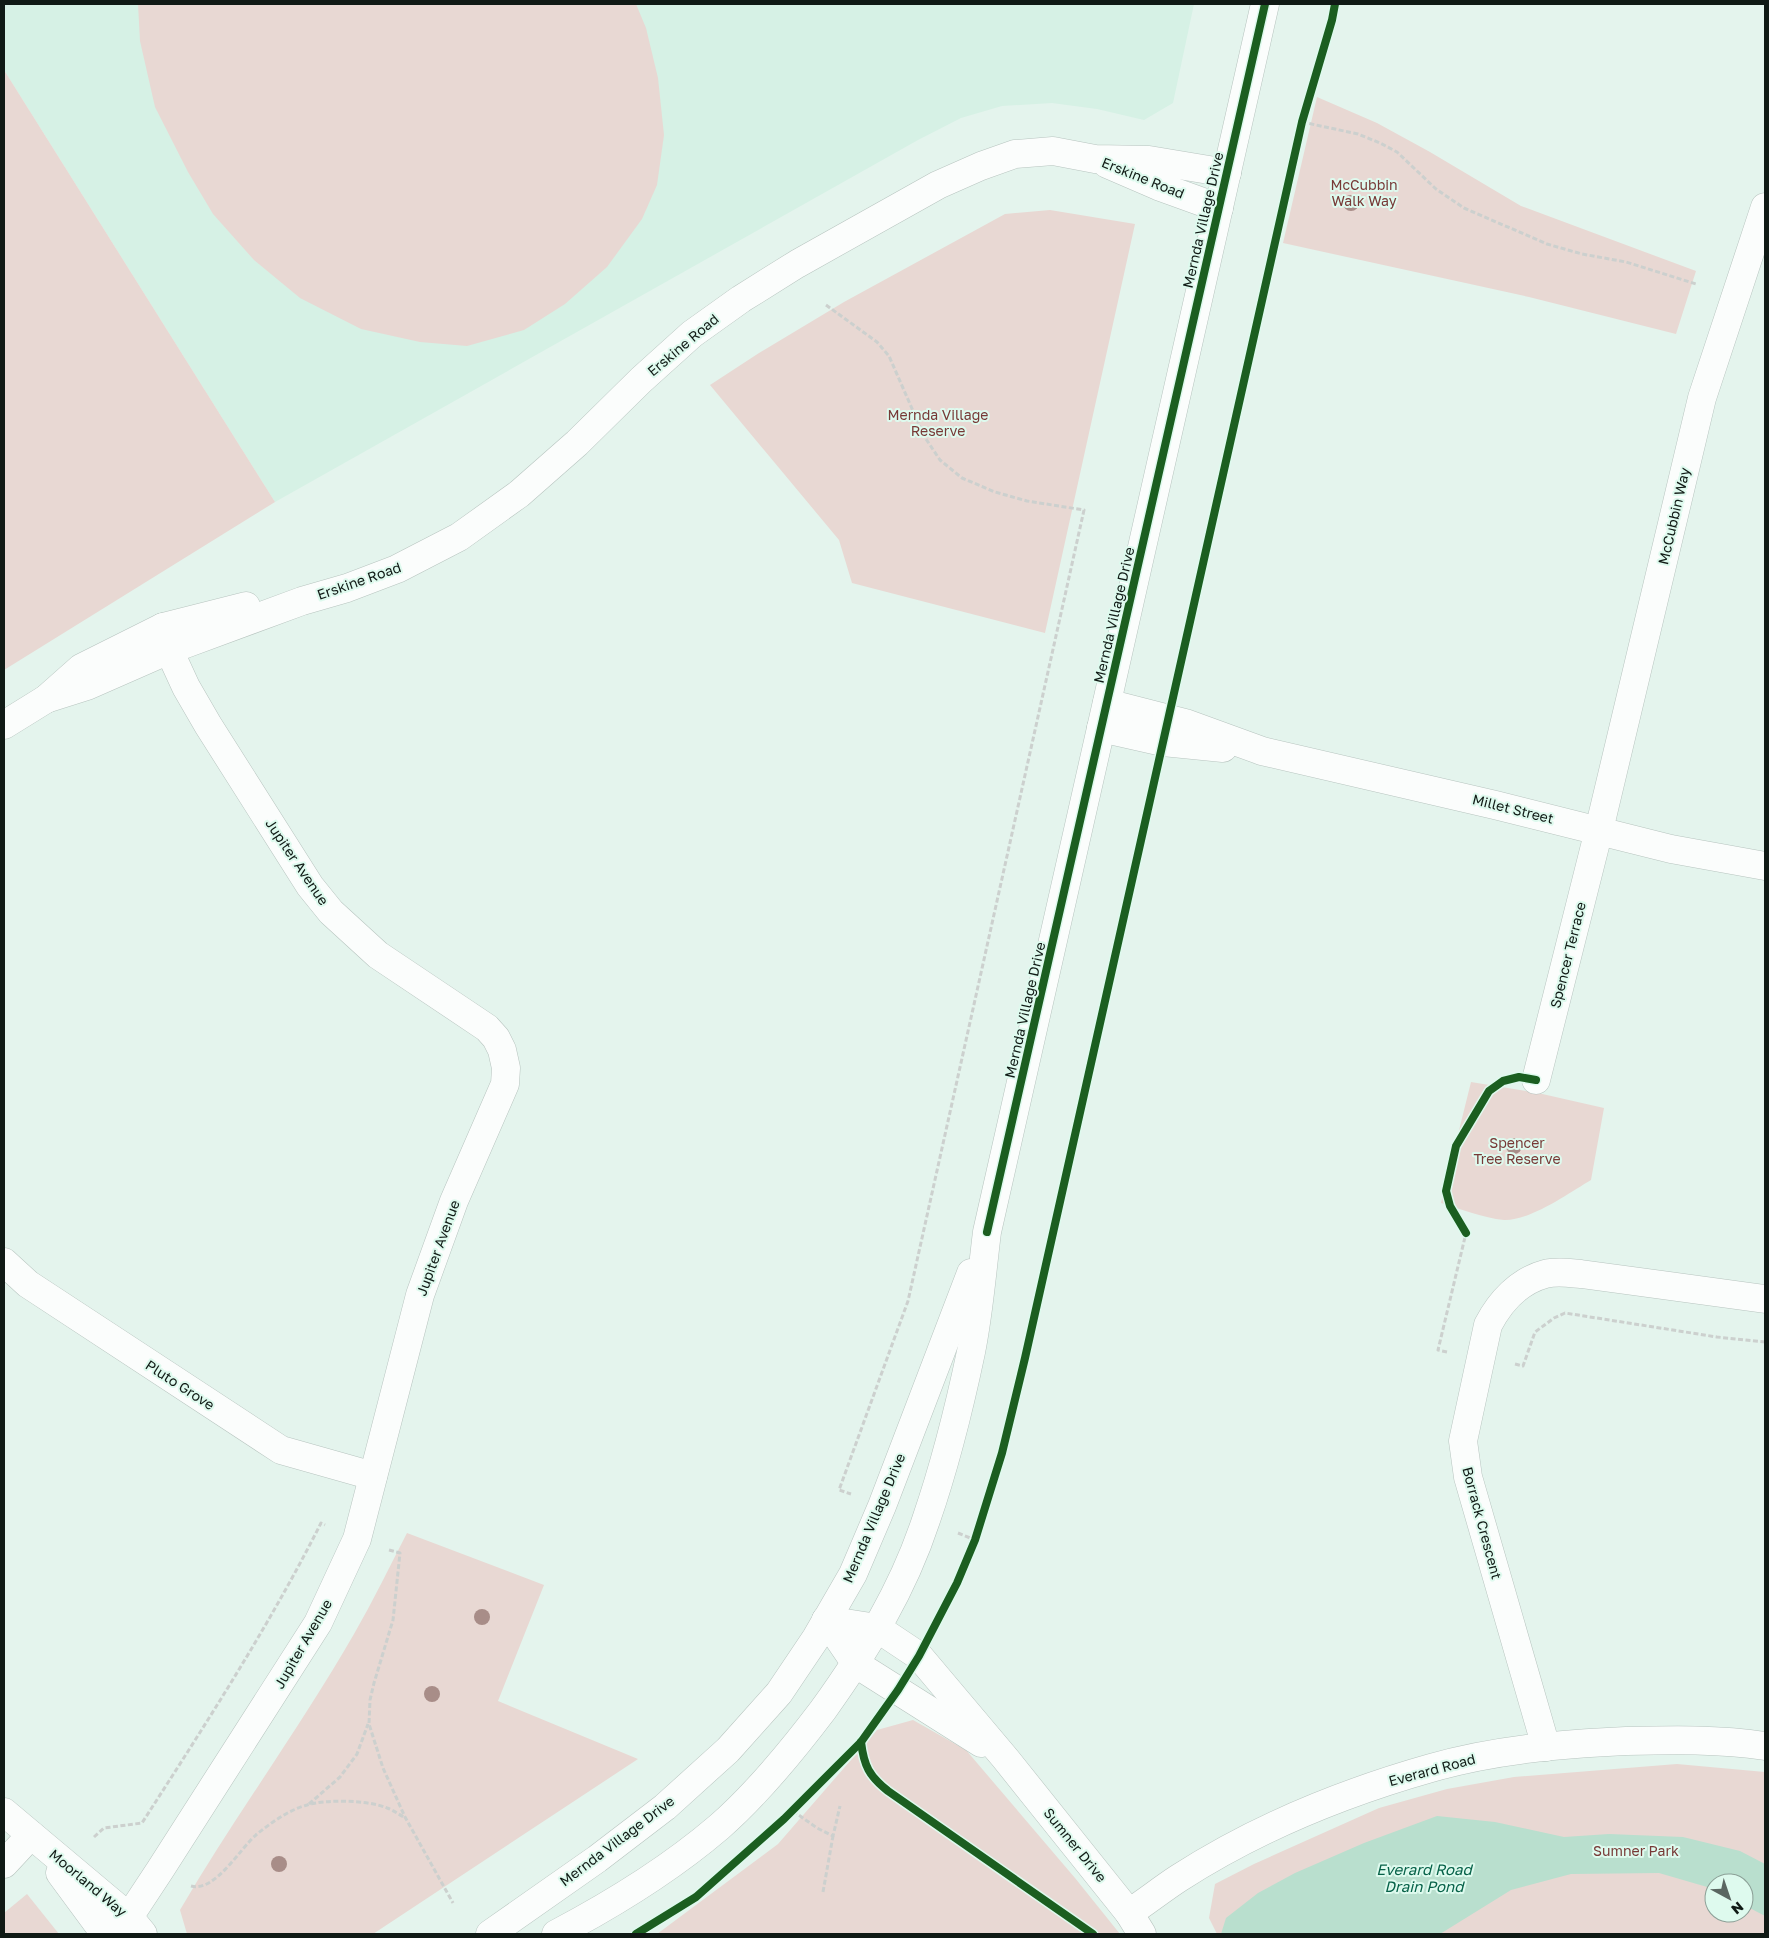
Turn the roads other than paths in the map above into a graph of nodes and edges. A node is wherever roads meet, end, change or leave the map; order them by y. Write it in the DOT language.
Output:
graph roads {
  1 [pos="1266,4"];
  2 [pos="1094,159"];
  3 [pos="1227,173"];
  4 [pos="1765,207"];
  5 [pos="1219,208"];
  6 [pos="166,638"];
  7 [pos="1104,716"];
  8 [pos="4,725"];
  9 [pos="1598,830"];
  10 [pos="1765,866"];
  11 [pos="1536,1080"];
  12 [pos="988,1232"];
  13 [pos="4,1262"];
  14 [pos="1765,1299"];
  15 [pos="374,1476"];
  16 [pos="826,1620"];
  17 [pos="877,1628"];
  18 [pos="856,1664"];
  19 [pos="1765,1746"];
  20 [pos="1546,1747"];
  21 [pos="1005,1758"];
  22 [pos="4,1812"];
  23 [pos="31,1835"];
  24 [pos="4,1864"];
  25 [pos="1136,1924"];
  26 [pos="129,1929"];
  27 [pos="105,1934"];
  28 [pos="490,1934"];
  29 [pos="556,1934"];
  1 -- 3 [label="street, Mernda Village Drive"];
  2 -- 3 [label="street, Erskine Road"];
  2 -- 5 [label="street, Erskine Road"];
  2 -- 6 [label="street, Erskine Road"];
  3 -- 5 [label="street, Mernda Village Drive"];
  4 -- 9 [label="street, McCubbin Way"];
  5 -- 7 [label="street, Mernda Village Drive"];
  6 -- 8 [label="street, Erskine Road"];
  6 -- 15 [label="street, Jupiter Avenue"];
  7 -- 9 [label="street, Millet Street"];
  7 -- 12 [label="street, Mernda Village Drive"];
  9 -- 10 [label="street, Millet Street"];
  9 -- 11 [label="street, Spencer Terrace"];
  12 -- 16 [label="street, Mernda Village Drive"];
  12 -- 17 [label="street, Mernda Village Drive"];
  13 -- 15 [label="street, Pluto Grove"];
  14 -- 20 [label="street, Borrack Crescent"];
  15 -- 26 [label="street, Jupiter Avenue"];
  16 -- 17 [label="street"];
  16 -- 18 [label="street"];
  16 -- 28 [label="street, Mernda Village Drive"];
  17 -- 18 [label="street, Mernda Village Drive"];
  17 -- 21 [label="street, Sumner Drive"];
  18 -- 21 [label="street, Sumner Drive"];
  18 -- 29 [label="street, Mernda Village Drive"];
  19 -- 20 [label="street, Everard Road"];
  20 -- 25 [label="street, Everard Road"];
  21 -- 25 [label="street, Sumner Drive"];
  22 -- 23 [label="street, Moorland Way"];
  23 -- 24 [label="street"];
  23 -- 26 [label="street, Moorland Way"];
  23 -- 27 [label="street, Moorland Way"];
}
